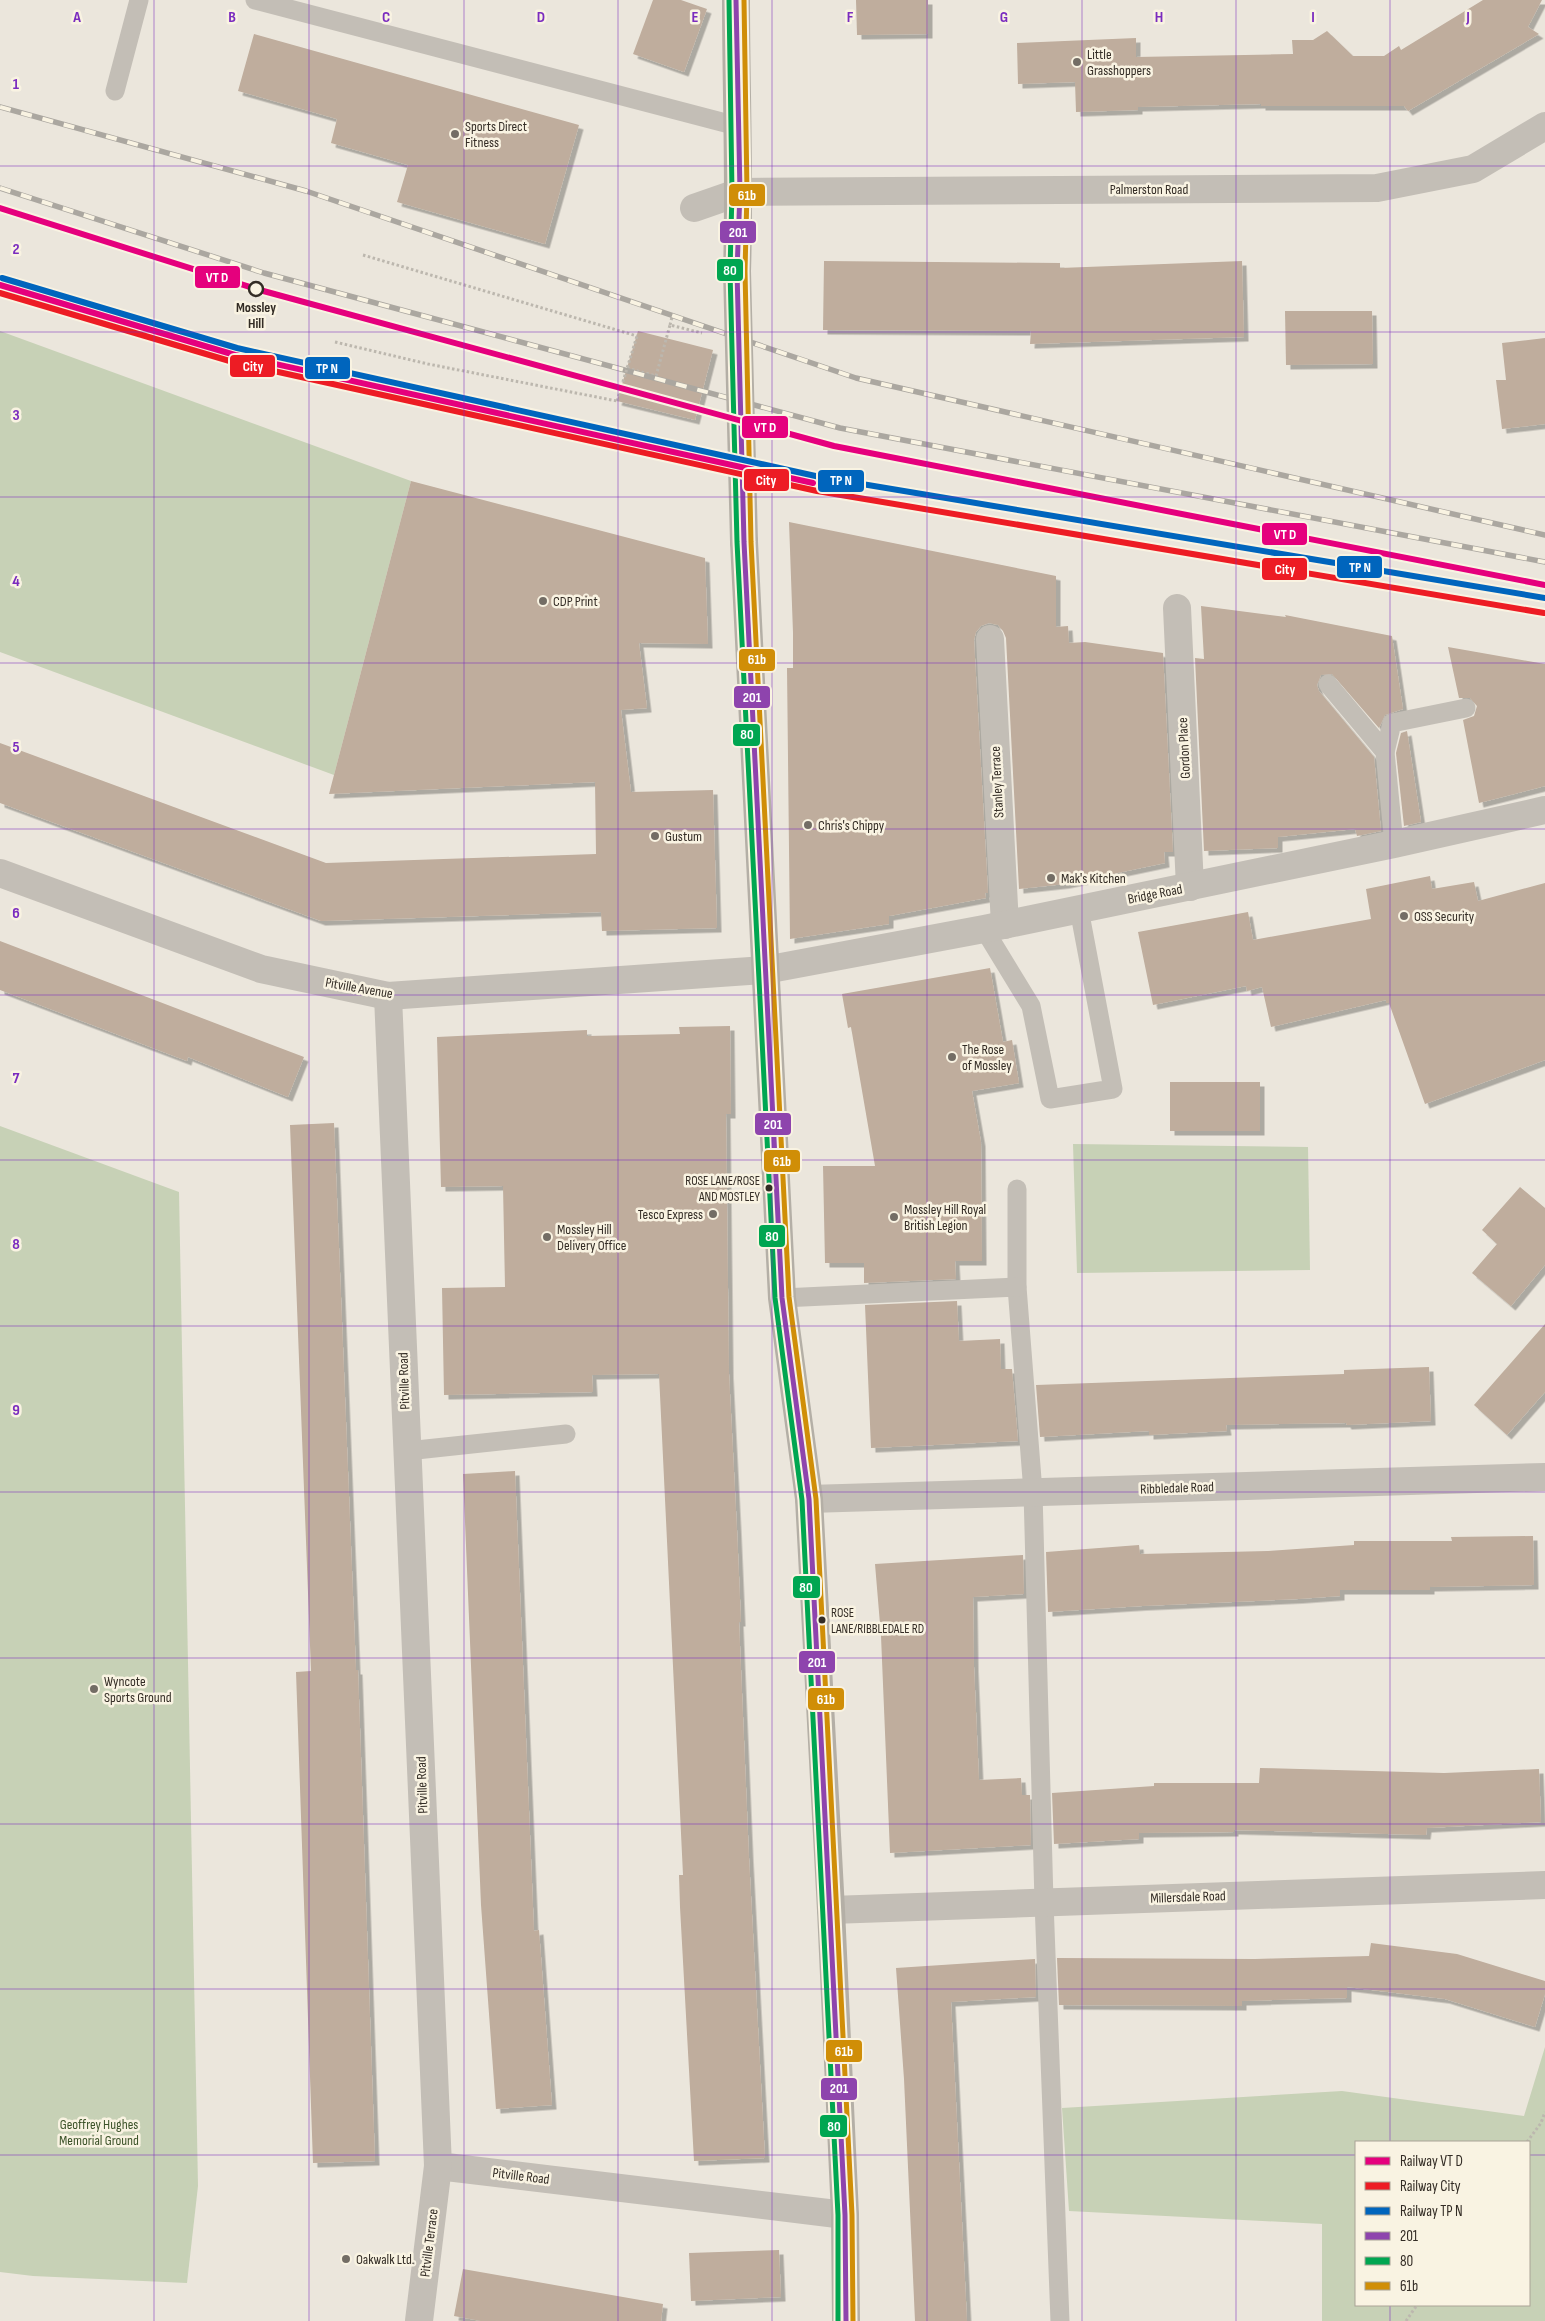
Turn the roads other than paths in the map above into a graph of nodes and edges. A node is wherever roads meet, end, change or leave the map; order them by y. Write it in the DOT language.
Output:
graph roads {
  1 [pos="139,0"];
  2 [pos="255,0"];
  3 [pos="736,0"];
  4 [pos="115,91"];
  5 [pos="736,126"];
  6 [pos="1545,126"];
  7 [pos="740,192"];
  8 [pos="694,208"];
  9 [pos="1177,608"];
  10 [pos="990,639"];
  11 [pos="1328,684"];
  12 [pos="1466,708"];
  13 [pos="1385,752"];
  14 [pos="1545,810"];
  15 [pos="1394,844"];
  16 [pos="0,873"];
  17 [pos="1190,887"];
  18 [pos="1079,909"];
  19 [pos="995,927"];
  20 [pos="765,970"];
  21 [pos="388,996"];
  22 [pos="1017,1189"];
  23 [pos="1017,1287"];
  24 [pos="782,1298"];
  25 [pos="566,1434"];
  26 [pos="407,1451"];
  27 [pos="1545,1477"];
  28 [pos="1033,1492"];
  29 [pos="809,1499"];
  30 [pos="1545,1885"];
  31 [pos="1044,1902"];
  32 [pos="831,1910"];
  33 [pos="438,2166"];
  34 [pos="845,2215"];
  35 [pos="419,2321"];
  36 [pos="846,2321"];
  37 [pos="1060,2321"];
  1 -- 4 [label="lane"];
  2 -- 5 [label="lane"];
  3 -- 5 [label="street"];
  5 -- 7 [label="street"];
  6 -- 7 [label="street, Palmerston Road"];
  7 -- 8 [label="street, Palmerston Road"];
  7 -- 20 [label="street, bridge"];
  9 -- 17 [label="street, Gordon Place"];
  10 -- 19 [label="street, Stanley Terrace"];
  11 -- 13 [label="lane"];
  12 -- 13 [label="lane"];
  13 -- 15 [label="lane"];
  14 -- 15 [label="street, Bridge Road"];
  15 -- 17 [label="street, Bridge Road"];
  16 -- 21 [label="street, Pitville Avenue"];
  17 -- 18 [label="street, Bridge Road"];
  18 -- 19 [label="street, Bridge Road"];
  18 -- 19 [label="lane"];
  19 -- 20 [label="street, Bridge Road"];
  20 -- 21 [label="street, Pitville Avenue"];
  20 -- 24 [label="street"];
  21 -- 26 [label="street, Pitville Road"];
  22 -- 23 [label="lane"];
  23 -- 24 [label="lane"];
  23 -- 28 [label="lane"];
  24 -- 29 [label="street"];
  25 -- 26 [label="lane"];
  26 -- 33 [label="street, Pitville Road"];
  27 -- 28 [label="street, Ribbledale Road"];
  28 -- 29 [label="street, Ribbledale Road"];
  28 -- 31 [label="lane"];
  29 -- 32 [label="street"];
  30 -- 31 [label="street, Millersdale Road"];
  31 -- 32 [label="street, Millersdale Road"];
  31 -- 37 [label="lane"];
  32 -- 34 [label="street"];
  33 -- 34 [label="street, Pitville Road"];
  33 -- 35 [label="street, Pitville Terrace"];
  34 -- 36 [label="street"];
}
